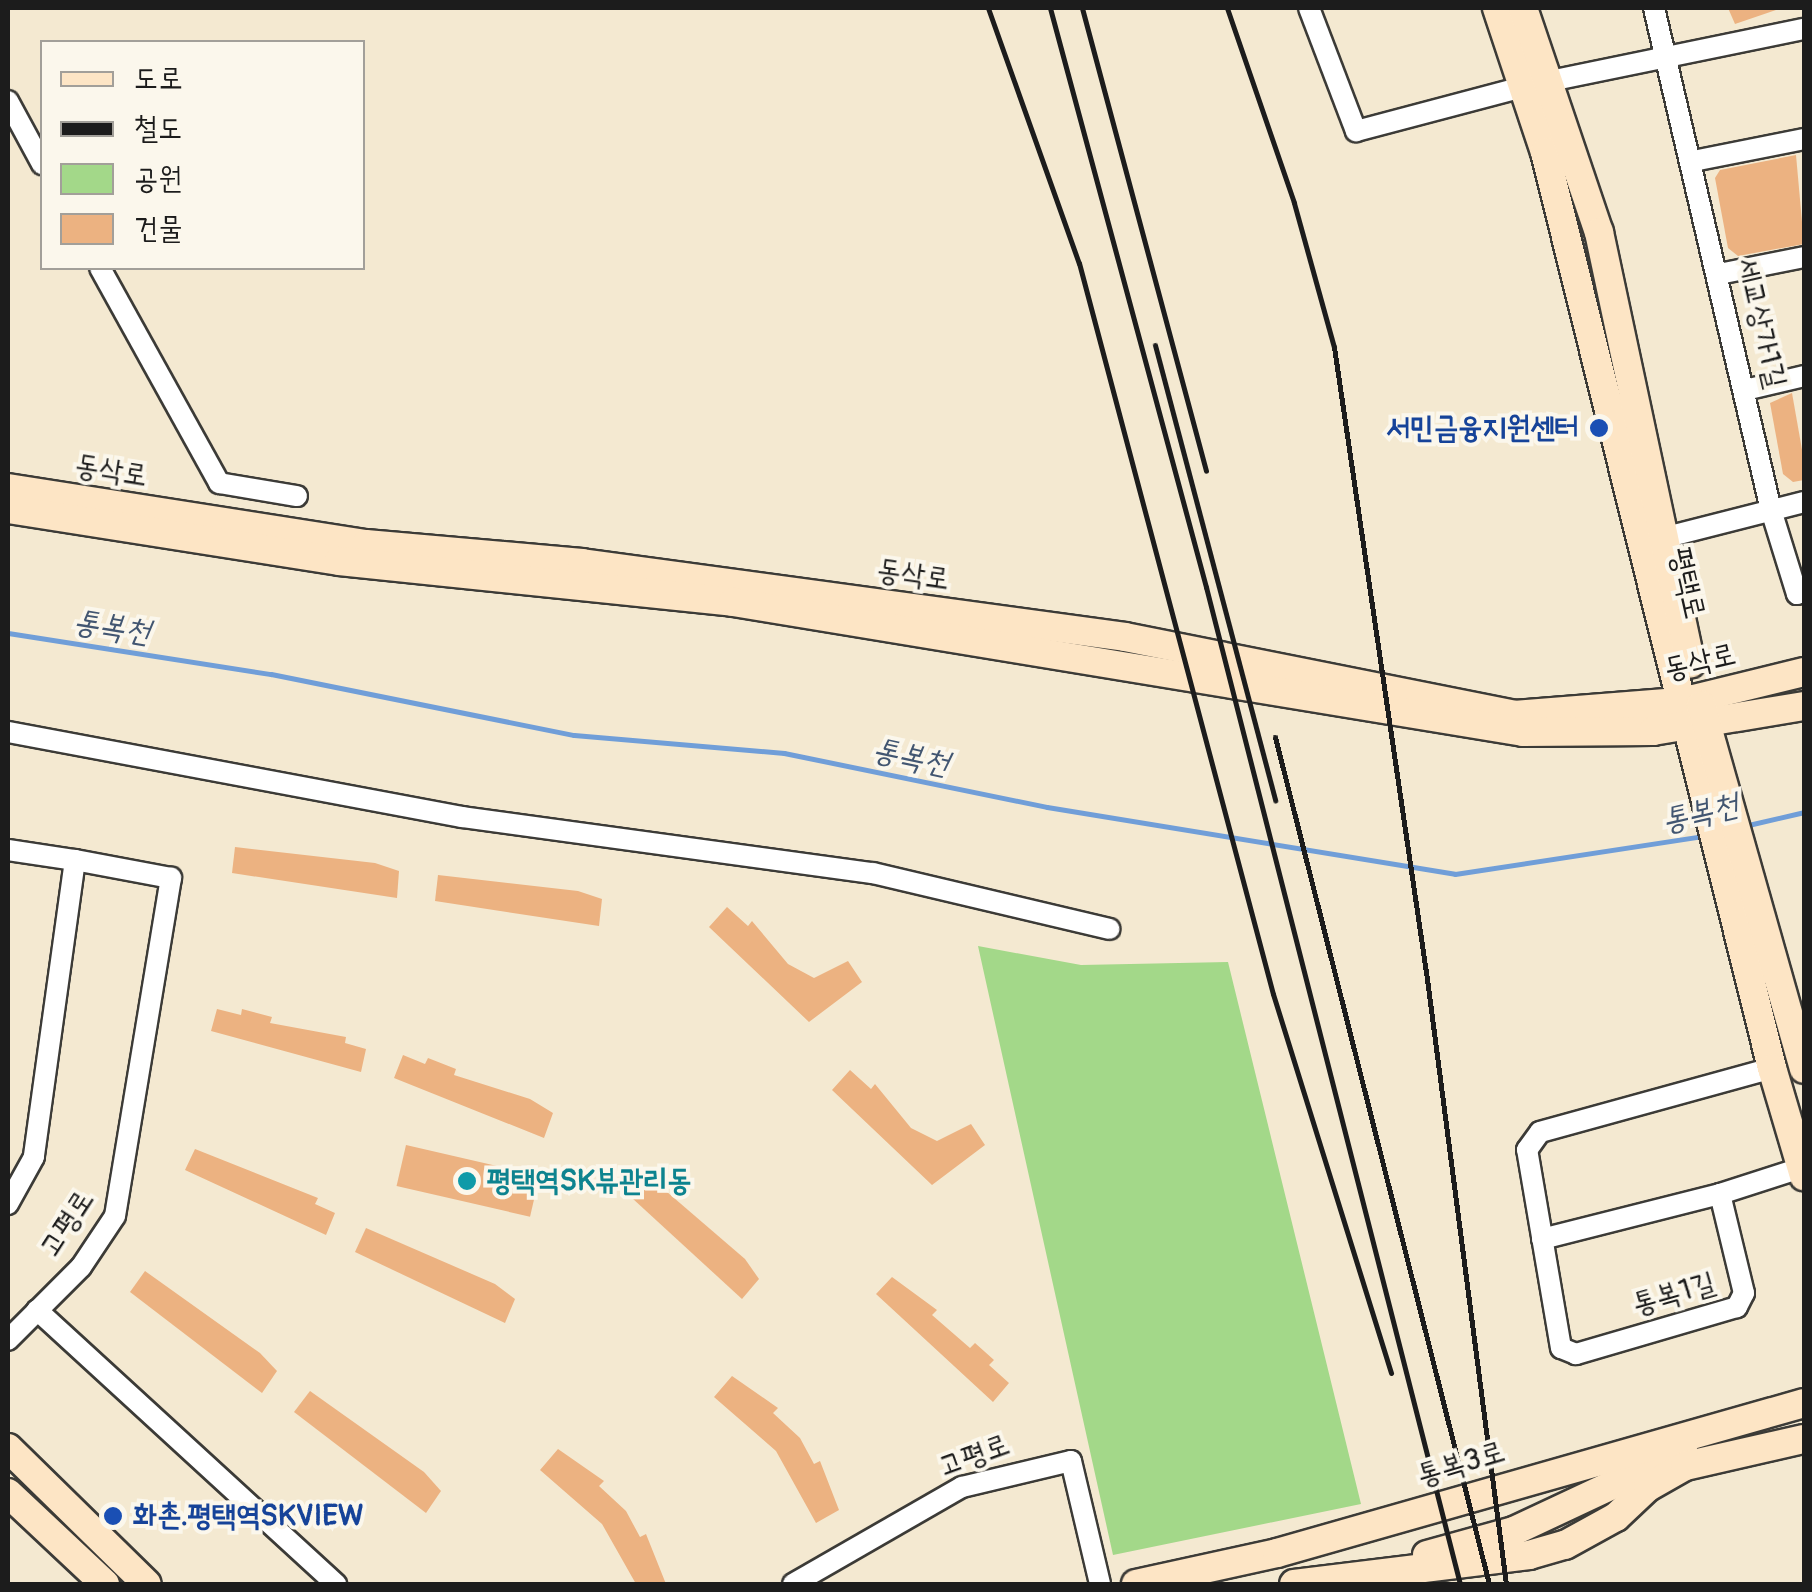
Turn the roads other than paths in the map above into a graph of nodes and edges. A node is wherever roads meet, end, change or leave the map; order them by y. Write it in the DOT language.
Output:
graph roads {
  1 [pos="1309,8"];
  2 [pos="1497,8"];
  3 [pos="1524,8"];
  4 [pos="1654,8"];
  5 [pos="1804,30"];
  6 [pos="1670,56"];
  7 [pos="1538,83"];
  8 [pos="8,101"];
  9 [pos="1804,139"];
  10 [pos="40,160"];
  11 [pos="1693,161"];
  12 [pos="1804,257"];
  13 [pos="101,270"];
  14 [pos="1719,274"];
  15 [pos="1804,376"];
  16 [pos="1745,390"];
  17 [pos="8,488"];
  18 [pos="297,496"];
  19 [pos="1804,502"];
  20 [pos="8,509"];
  21 [pos="1771,510"];
  22 [pos="1655,540"];
  23 [pos="1804,592"];
  24 [pos="1804,672"];
  25 [pos="1804,706"];
  26 [pos="1693,712"];
  27 [pos="8,732"];
  28 [pos="8,850"];
  29 [pos="75,860"];
  30 [pos="1746,915"];
  31 [pos="1108,930"];
  32 [pos="1772,1068"];
  33 [pos="1804,1069"];
  34 [pos="1804,1170"];
  35 [pos="1720,1194"];
  36 [pos="8,1204"];
  37 [pos="1542,1239"];
  38 [pos="37,1310"];
  39 [pos="8,1340"];
  40 [pos="1804,1404"];
  41 [pos="1804,1425"];
  42 [pos="1804,1439"];
  43 [pos="8,1448"];
  44 [pos="8,1493"];
  45 [pos="1349,1576"];
  46 [pos="105,1584"];
  47 [pos="147,1584"];
  48 [pos="336,1584"];
  49 [pos="793,1584"];
  50 [pos="1100,1584"];
  51 [pos="1136,1584"];
  52 [pos="1294,1584"];
  1 -- 7 [label="street"];
  2 -- 7 [label="street, 평택로"];
  3 -- 7 [label="street, 평택로"];
  4 -- 6 [label="street, 세교상가1길"];
  5 -- 6 [label="street"];
  6 -- 7 [label="street"];
  6 -- 11 [label="street, 세교상가1길"];
  7 -- 22 [label="street, 평택로"];
  8 -- 10 [label="street"];
  9 -- 11 [label="street"];
  11 -- 14 [label="street, 세교상가1길"];
  12 -- 14 [label="street"];
  13 -- 18 [label="street"];
  14 -- 16 [label="street, 세교상가1길"];
  15 -- 16 [label="street"];
  16 -- 21 [label="street, 세교상가1길"];
  17 -- 26 [label="street, 동삭로"];
  19 -- 21 [label="street"];
  20 -- 26 [label="street, 동삭로"];
  21 -- 22 [label="street"];
  21 -- 23 [label="street, 세교상가1길"];
  22 -- 26 [label="street, 평택로"];
  24 -- 26 [label="street, 동삭로"];
  25 -- 26 [label="street, 동삭로"];
  26 -- 30 [label="street, 평택로"];
  27 -- 31 [label="street"];
  28 -- 29 [label="street"];
  29 -- 36 [label="street"];
  29 -- 38 [label="street, 고평로"];
  30 -- 32 [label="street, 평택로"];
  30 -- 33 [label="street, 평택로"];
  32 -- 34 [label="street, 평택로"];
  32 -- 37 [label="street, 통복1길"];
  34 -- 35 [label="street"];
  35 -- 37 [label="street"];
  35 -- 37 [label="street, 통복1길"];
  38 -- 39 [label="street, 고평로"];
  38 -- 48 [label="street"];
  40 -- 51 [label="street, 통복3로"];
  41 -- 45 [label="street"];
  42 -- 45 [label="street"];
  43 -- 47 [label="street"];
  44 -- 46 [label="street"];
  45 -- 52 [label="street"];
  49 -- 50 [label="street, 고평로"];
}
